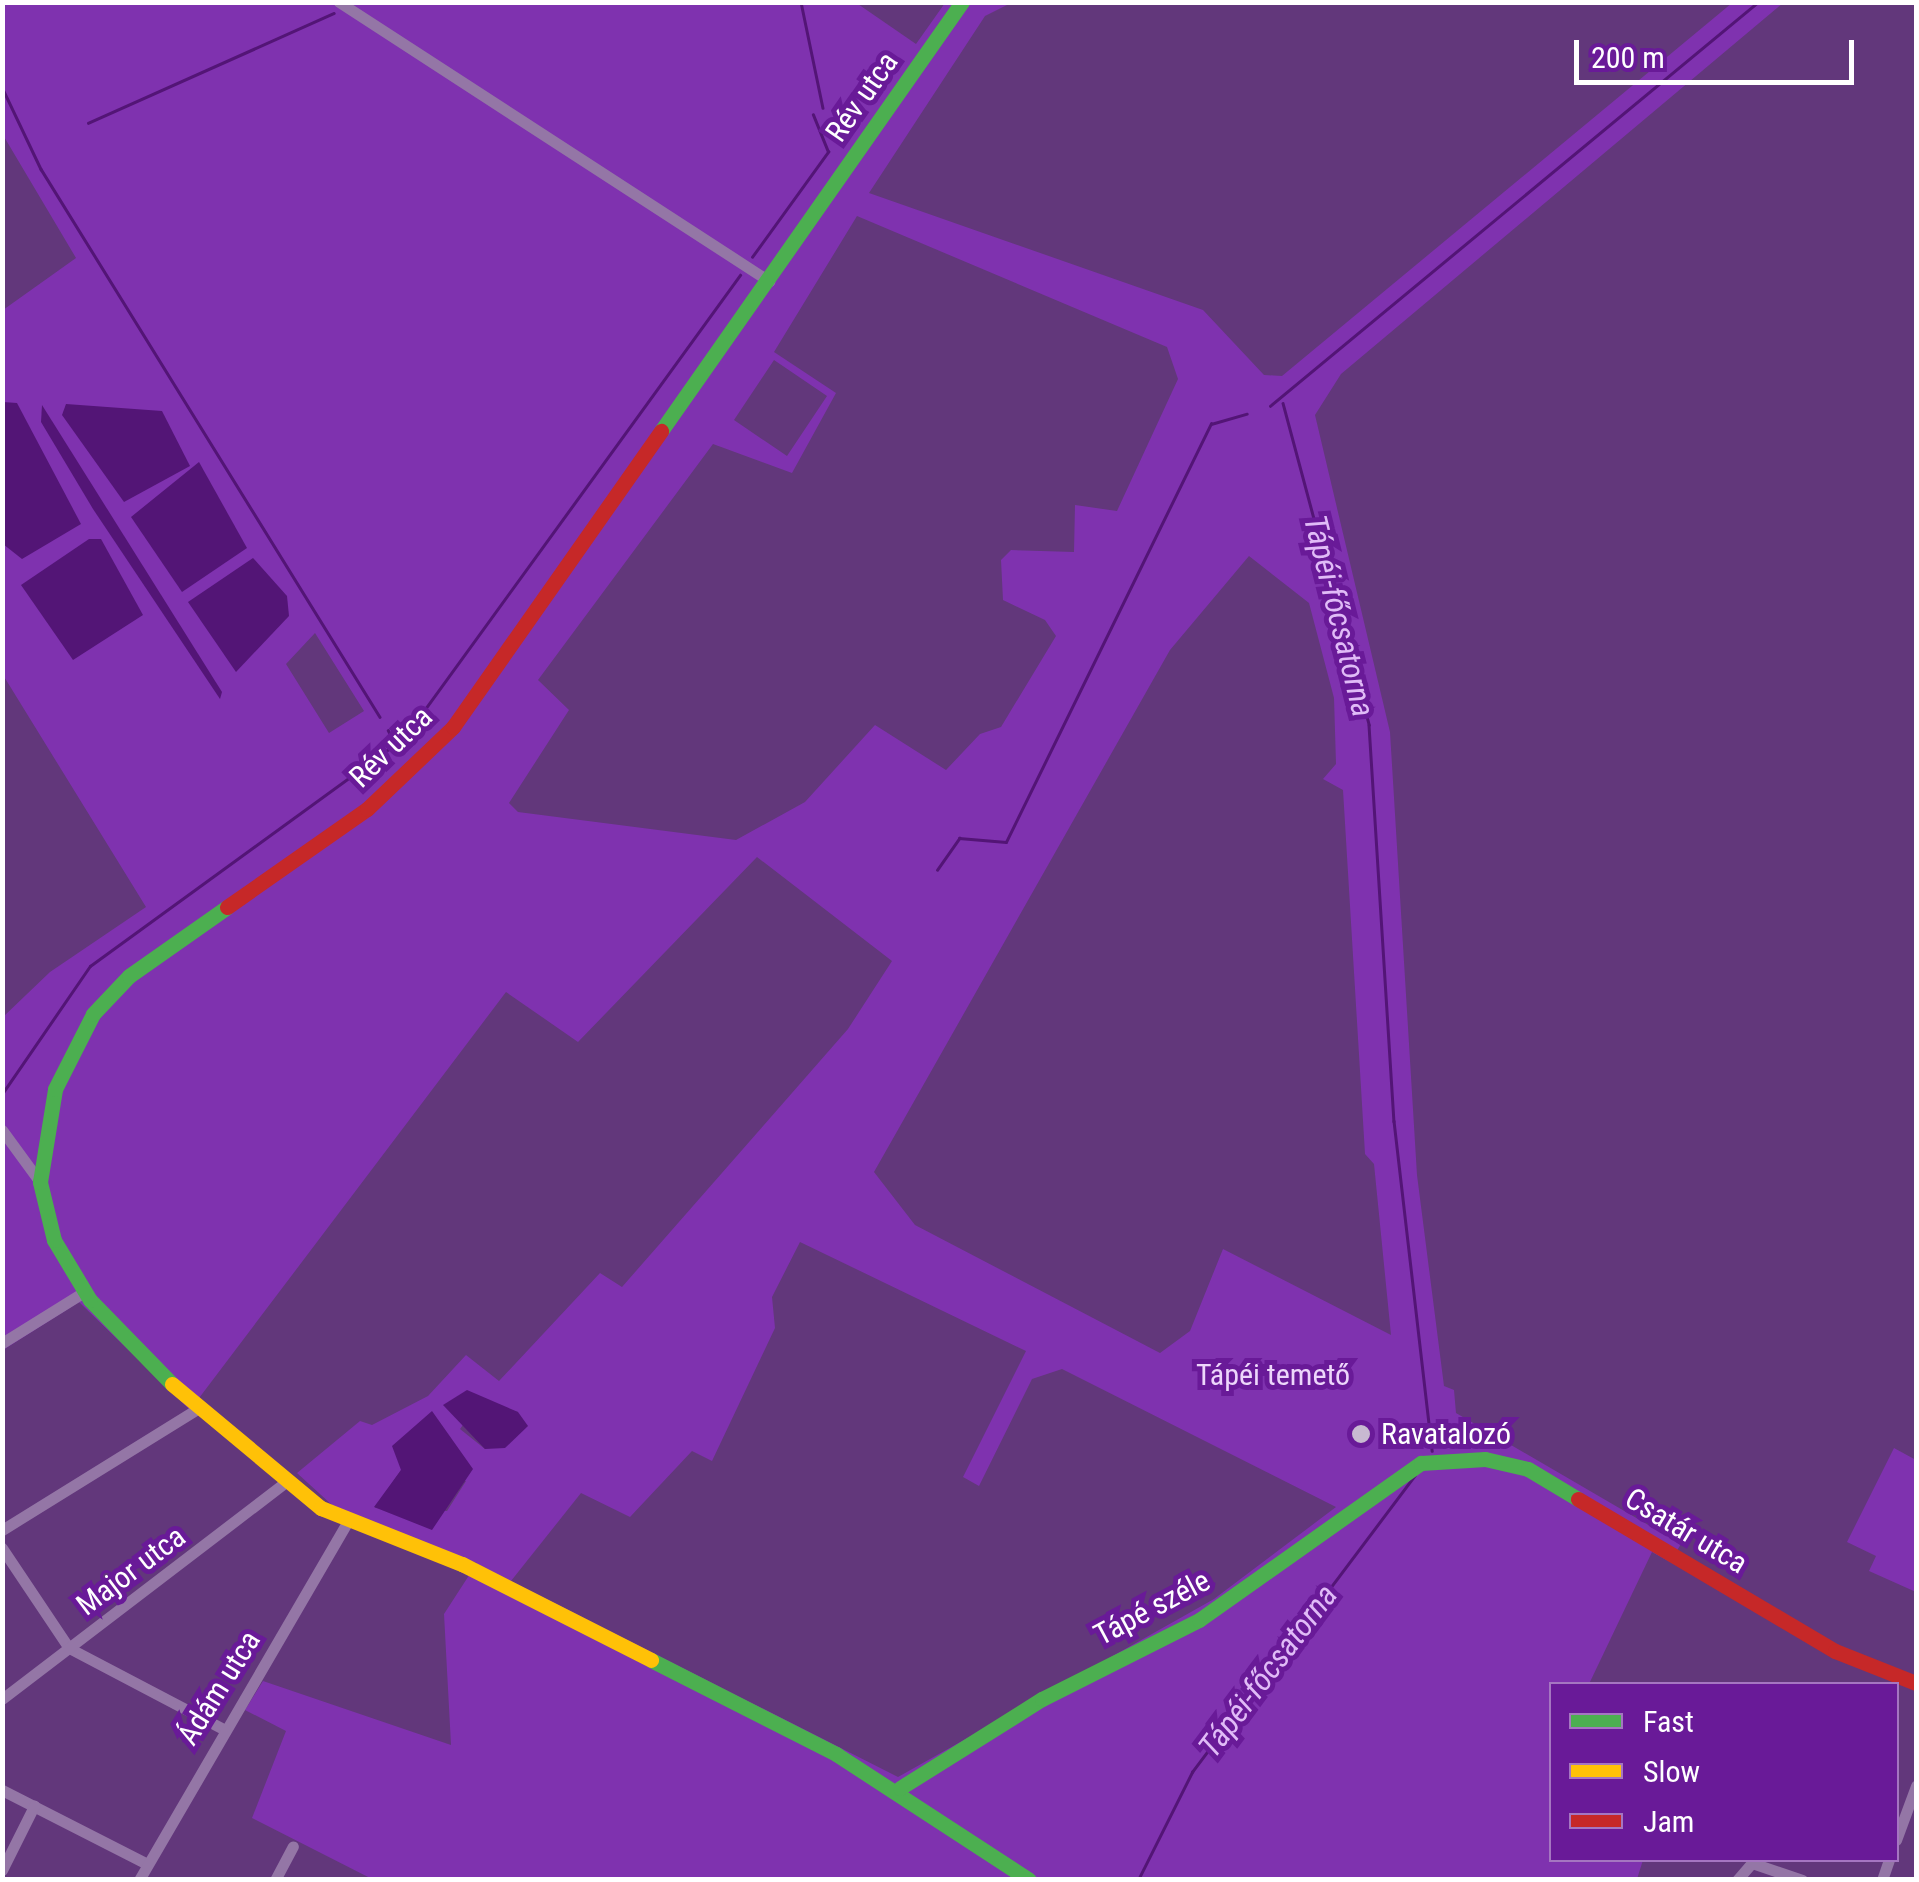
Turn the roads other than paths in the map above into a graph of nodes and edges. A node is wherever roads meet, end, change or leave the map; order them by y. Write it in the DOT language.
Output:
graph roads {
  1 [pos="339,2"];
  2 [pos="962,2"];
  3 [pos="770,281"];
  4 [pos="2,1130"];
  5 [pos="40,1182"];
  6 [pos="84,1292"];
  7 [pos="2,1343"];
  8 [pos="199,1408"];
  9 [pos="1421,1463"];
  10 [pos="287,1480"];
  11 [pos="346,1524"];
  12 [pos="2,1530"];
  13 [pos="2,1548"];
  14 [pos="69,1648"];
  15 [pos="1916,1683"];
  16 [pos="2,1699"];
  17 [pos="223,1729"];
  18 [pos="1916,1786"];
  19 [pos="900,1788"];
  20 [pos="2,1790"];
  21 [pos="34,1806"];
  22 [pos="1899,1832"];
  23 [pos="293,1846"];
  24 [pos="147,1864"];
  25 [pos="2,1870"];
  26 [pos="138,1880"];
  27 [pos="275,1880"];
  28 [pos="1028,1880"];
  29 [pos="1738,1880"];
  30 [pos="1802,1880"];
  1 -- 3 [label="street"];
  2 -- 3 [label="street, Rév utca"];
  3 -- 5 [label="street, Rév utca"];
  4 -- 5 [label="street"];
  5 -- 6 [label="street, Rév utca"];
  6 -- 7 [label="street"];
  6 -- 8 [label="street, Rév utca"];
  8 -- 10 [label="street, Rév utca"];
  8 -- 12 [label="street"];
  9 -- 15 [label="street, Csatár utca"];
  9 -- 19 [label="street, Tápé széle"];
  10 -- 11 [label="street, Rév utca"];
  10 -- 14 [label="street, Major utca"];
  11 -- 17 [label="street, Ádám utca"];
  11 -- 19 [label="street, Rév utca"];
  13 -- 14 [label="street"];
  14 -- 16 [label="street, Major utca"];
  14 -- 17 [label="street"];
  17 -- 24 [label="street, Ádám utca"];
  18 -- 22 [label="street"];
  19 -- 28 [label="street, Rév utca"];
  20 -- 21 [label="street"];
  21 -- 24 [label="street"];
  21 -- 25 [label="street"];
  23 -- 27 [label="street"];
  24 -- 26 [label="street, Ádám utca"];
  29 -- 30 [label="street"];
}
